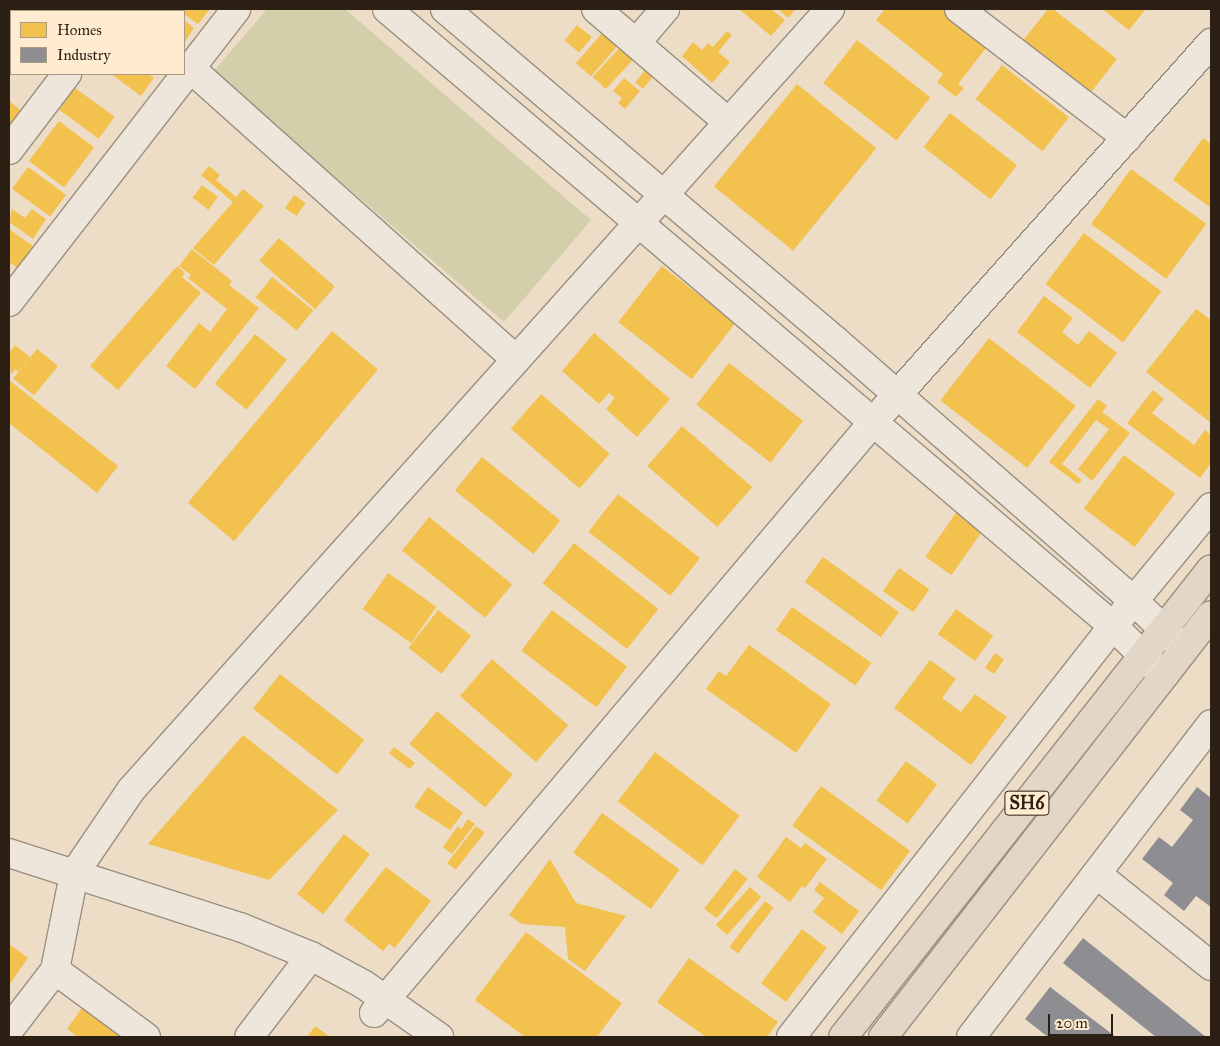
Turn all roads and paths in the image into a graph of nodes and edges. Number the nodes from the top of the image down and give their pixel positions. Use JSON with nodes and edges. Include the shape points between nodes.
{"nodes":[{"id":1,"x":236,"y":9,"type":"edge"},
{"id":2,"x":387,"y":9,"type":"edge"},
{"id":3,"x":445,"y":9,"type":"edge"},
{"id":4,"x":596,"y":9,"type":"edge"},
{"id":5,"x":665,"y":9,"type":"edge"},
{"id":6,"x":830,"y":9,"type":"edge"},
{"id":7,"x":959,"y":9,"type":"edge"},
{"id":8,"x":636,"y":43,"type":"junction"},
{"id":9,"x":1211,"y":43,"type":"edge"},
{"id":10,"x":190,"y":68,"type":"junction"},
{"id":11,"x":185,"y":74,"type":"edge"},
{"id":12,"x":66,"y":75,"type":"edge"},
{"id":13,"x":185,"y":75,"type":"edge"},
{"id":14,"x":728,"y":122,"type":"junction"},
{"id":15,"x":1127,"y":138,"type":"junction"},
{"id":16,"x":9,"y":150,"type":"edge"},
{"id":17,"x":662,"y":194,"type":"junction"},
{"id":18,"x":638,"y":221,"type":"junction"},
{"id":19,"x":9,"y":302,"type":"edge"},
{"id":20,"x":515,"y":359,"type":"junction"},
{"id":21,"x":897,"y":395,"type":"junction"},
{"id":22,"x":873,"y":422,"type":"junction"},
{"id":23,"x":1211,"y":507,"type":"edge"},
{"id":24,"x":1211,"y":569,"type":"edge"},
{"id":25,"x":1135,"y":602,"type":"junction"},
{"id":26,"x":1211,"y":615,"type":"edge"},
{"id":27,"x":1113,"y":626,"type":"junction"},
{"id":28,"x":1163,"y":630,"type":"junction"},
{"id":29,"x":1184,"y":650,"type":"junction"},
{"id":30,"x":1142,"y":657,"type":"junction"},
{"id":31,"x":1164,"y":676,"type":"junction"},
{"id":32,"x":1211,"y":724,"type":"edge"},
{"id":33,"x":9,"y":853,"type":"edge"},
{"id":34,"x":9,"y":870,"type":"edge"},
{"id":35,"x":1098,"y":875,"type":"junction"},
{"id":36,"x":72,"y":882,"type":"junction"},
{"id":37,"x":305,"y":963,"type":"junction"},
{"id":38,"x":1211,"y":966,"type":"edge"},
{"id":39,"x":55,"y":970,"type":"junction"},
{"id":40,"x":380,"y":1006,"type":"junction"},
{"id":41,"x":9,"y":1030,"type":"edge"},
{"id":42,"x":146,"y":1037,"type":"edge"},
{"id":43,"x":249,"y":1037,"type":"edge"},
{"id":44,"x":408,"y":1037,"type":"edge"},
{"id":45,"x":439,"y":1037,"type":"edge"},
{"id":46,"x":791,"y":1037,"type":"edge"},
{"id":47,"x":844,"y":1037,"type":"edge"},
{"id":48,"x":883,"y":1037,"type":"edge"},
{"id":49,"x":971,"y":1037,"type":"edge"}],
"edges":[{"from":1,"to":10,"type":"street"},
{"from":2,"to":18,"type":"street"},
{"from":3,"to":17,"type":"street"},
{"from":4,"to":8,"type":"street"},
{"from":5,"to":8,"type":"street"},
{"from":6,"to":14,"type":"street"},
{"from":7,"to":15,"type":"street"},
{"from":8,"to":14,"type":"street"},
{"from":9,"to":15,"type":"street"},
{"from":10,"to":11,"type":"street"},
{"from":10,"to":20,"type":"street"},
{"from":12,"to":16,"type":"street"},
{"from":13,"to":19,"type":"street"},
{"from":14,"to":17,"type":"street"},
{"from":15,"to":21,"type":"street"},
{"from":17,"to":18,"type":"street"},
{"from":17,"to":21,"type":"street"},
{"from":18,"to":20,"type":"street"},
{"from":18,"to":22,"type":"street"},
{"from":20,"to":36,"type":"street","via":[[131,790]]},
{"from":21,"to":22,"type":"street"},
{"from":21,"to":25,"type":"street"},
{"from":22,"to":27,"type":"street"},
{"from":22,"to":40,"type":"street"},
{"from":23,"to":25,"type":"street"},
{"from":24,"to":28,"type":"main road","number":"SH6"},
{"from":25,"to":27,"type":"street"},
{"from":25,"to":28,"type":"street"},
{"from":26,"to":29,"type":"main road","number":"SH6"},
{"from":27,"to":30,"type":"street"},
{"from":27,"to":46,"type":"street"},
{"from":28,"to":29,"type":"street"},
{"from":28,"to":30,"type":"main road","number":"SH6"},
{"from":29,"to":31,"type":"main road","number":"SH6"},
{"from":30,"to":31,"type":"street"},
{"from":30,"to":47,"type":"main road","number":"SH6"},
{"from":31,"to":48,"type":"main road","number":"SH6"},
{"from":32,"to":35,"type":"street"},
{"from":33,"to":36,"type":"street"},
{"from":34,"to":36,"type":"street"},
{"from":35,"to":38,"type":"street"},
{"from":35,"to":49,"type":"street"},
{"from":36,"to":37,"type":"street","via":[[240,927]]},
{"from":36,"to":39,"type":"street"},
{"from":37,"to":40,"type":"street"},
{"from":37,"to":43,"type":"street"},
{"from":39,"to":41,"type":"street"},
{"from":39,"to":42,"type":"street"},
{"from":40,"to":44,"type":"street"},
{"from":40,"to":45,"type":"street"}]}
